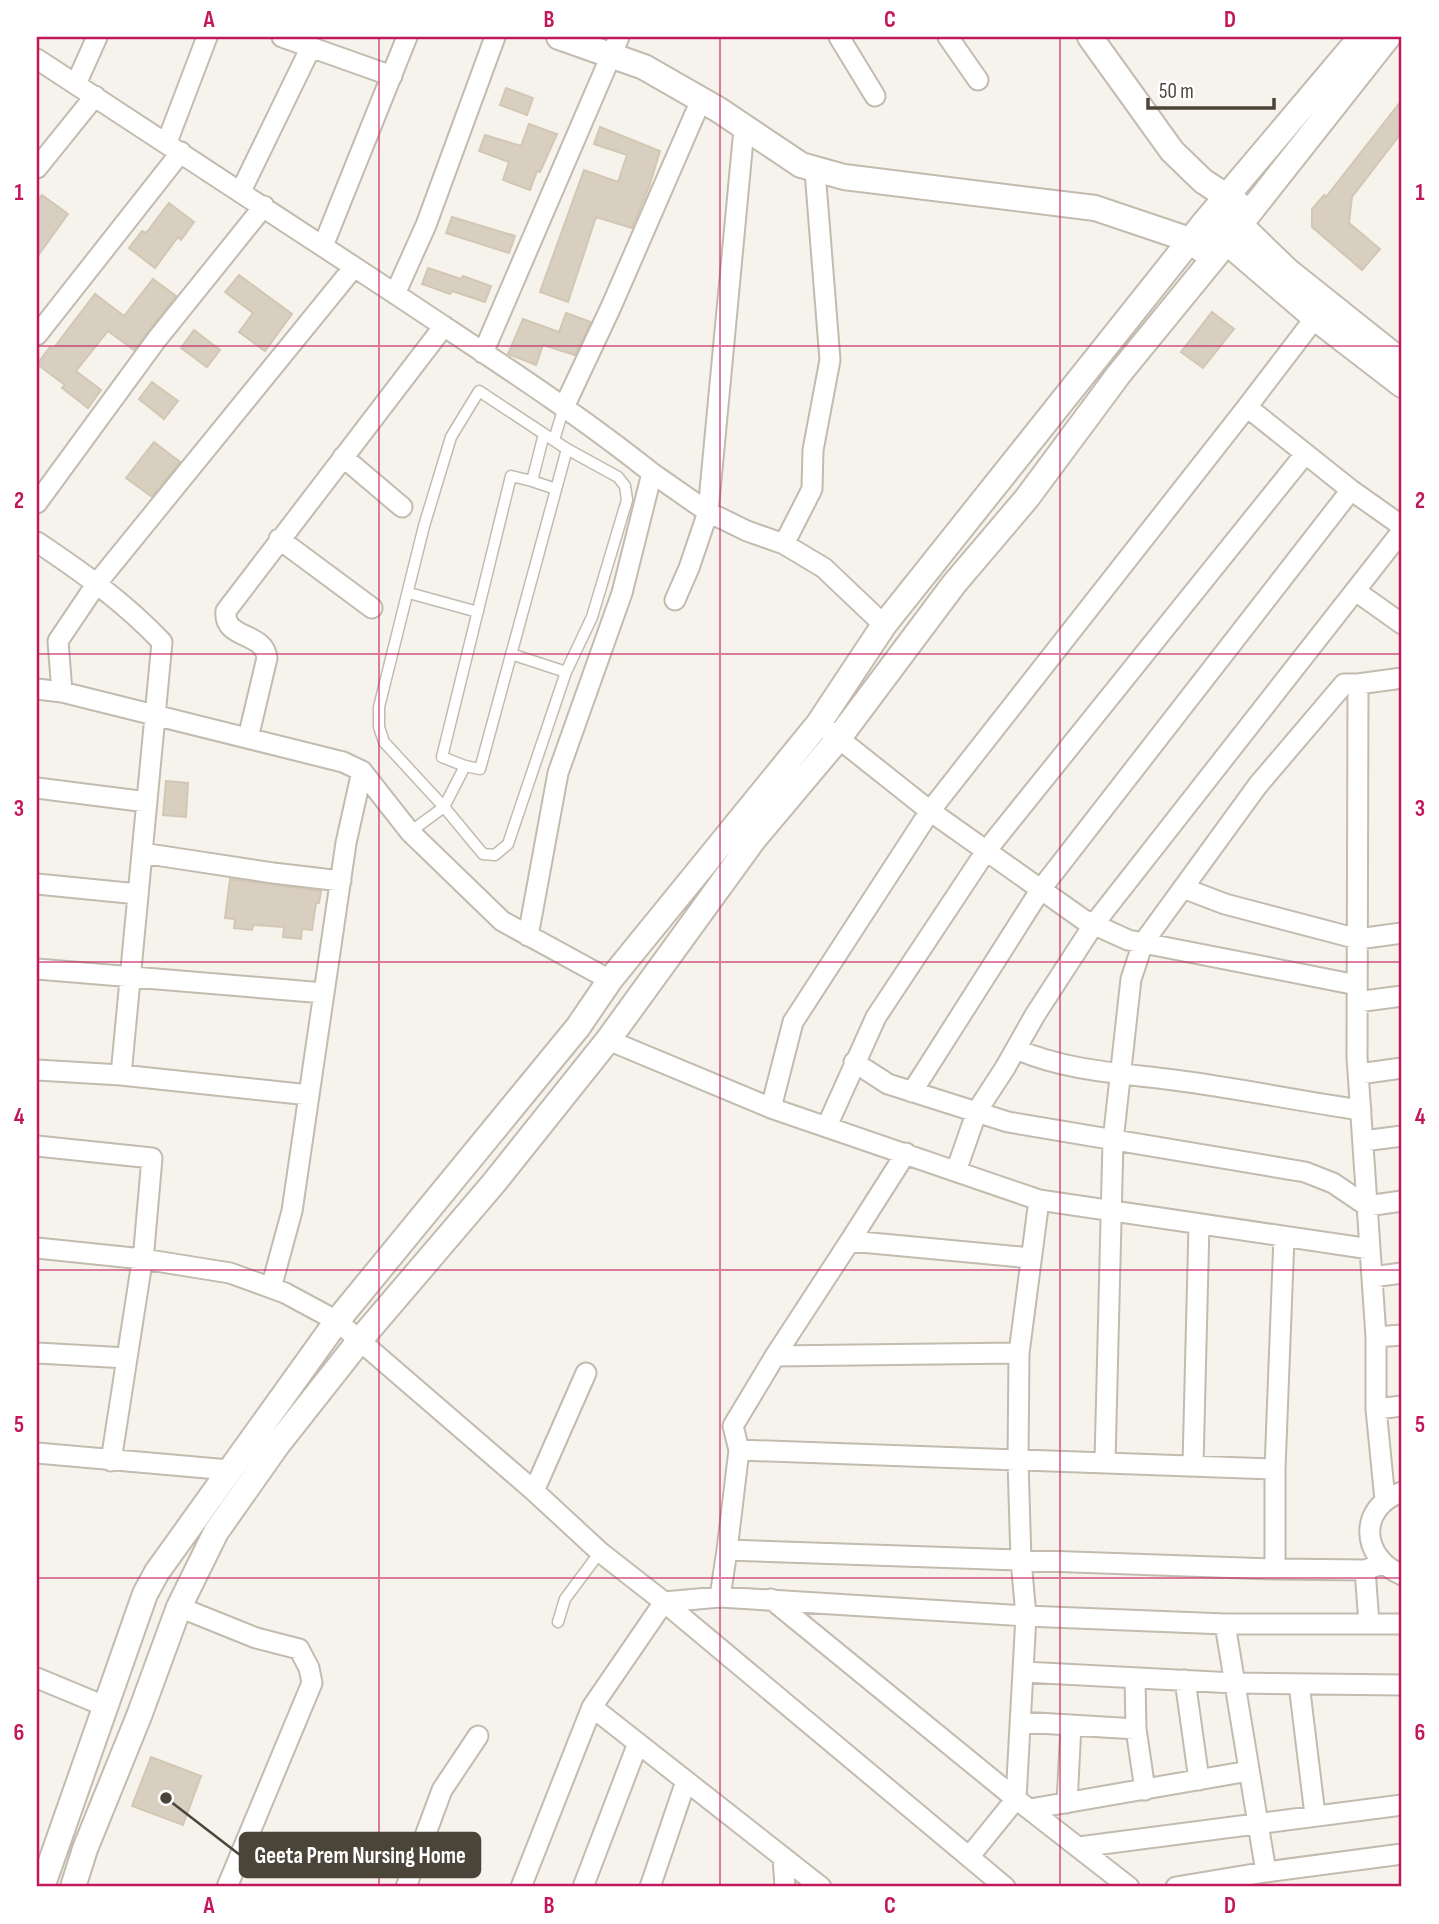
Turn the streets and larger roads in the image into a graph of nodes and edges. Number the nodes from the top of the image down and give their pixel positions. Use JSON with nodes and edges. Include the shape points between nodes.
{"nodes":[{"id":1,"x":97,"y":37,"type":"edge"},
{"id":2,"x":207,"y":37,"type":"edge"},
{"id":3,"x":282,"y":37,"type":"edge"},
{"id":4,"x":407,"y":37,"type":"edge"},
{"id":5,"x":495,"y":37,"type":"edge"},
{"id":6,"x":559,"y":37,"type":"edge"},
{"id":7,"x":839,"y":37,"type":"edge"},
{"id":8,"x":948,"y":37,"type":"edge"},
{"id":9,"x":1090,"y":37,"type":"edge"},
{"id":10,"x":1361,"y":37,"type":"edge"},
{"id":11,"x":1388,"y":37,"type":"edge"},
{"id":12,"x":616,"y":46,"type":"edge"},
{"id":13,"x":311,"y":47,"type":"junction"},
{"id":14,"x":37,"y":59,"type":"edge"},
{"id":15,"x":391,"y":76,"type":"junction"},
{"id":16,"x":978,"y":80,"type":"dead end"},
{"id":17,"x":76,"y":84,"type":"junction"},
{"id":18,"x":95,"y":96,"type":"junction"},
{"id":19,"x":875,"y":96,"type":"dead end"},
{"id":20,"x":701,"y":100,"type":"junction"},
{"id":21,"x":744,"y":129,"type":"junction"},
{"id":22,"x":174,"y":147,"type":"junction"},
{"id":23,"x":37,"y":167,"type":"edge"},
{"id":24,"x":815,"y":171,"type":"junction"},
{"id":25,"x":241,"y":191,"type":"junction"},
{"id":26,"x":264,"y":206,"type":"junction"},
{"id":27,"x":1210,"y":216,"type":"junction"},
{"id":28,"x":1232,"y":235,"type":"junction"},
{"id":29,"x":323,"y":246,"type":"junction"},
{"id":30,"x":354,"y":267,"type":"junction"},
{"id":31,"x":395,"y":294,"type":"junction"},
{"id":32,"x":1315,"y":318,"type":"junction"},
{"id":33,"x":443,"y":326,"type":"junction"},
{"id":34,"x":37,"y":335,"type":"edge"},
{"id":35,"x":483,"y":353,"type":"junction"},
{"id":36,"x":1402,"y":362,"type":"edge"},
{"id":37,"x":1402,"y":385,"type":"edge"},
{"id":38,"x":564,"y":407,"type":"junction"},
{"id":39,"x":1247,"y":407,"type":"junction"},
{"id":40,"x":1305,"y":454,"type":"junction"},
{"id":41,"x":343,"y":457,"type":"junction"},
{"id":42,"x":652,"y":473,"type":"junction"},
{"id":43,"x":1351,"y":490,"type":"junction"},
{"id":44,"x":37,"y":503,"type":"edge"},
{"id":45,"x":402,"y":507,"type":"dead end"},
{"id":46,"x":708,"y":512,"type":"junction"},
{"id":47,"x":1402,"y":528,"type":"edge"},
{"id":48,"x":279,"y":539,"type":"junction"},
{"id":49,"x":37,"y":542,"type":"edge"},
{"id":50,"x":784,"y":544,"type":"junction"},
{"id":51,"x":97,"y":583,"type":"junction"},
{"id":52,"x":1357,"y":592,"type":"junction"},
{"id":53,"x":675,"y":600,"type":"dead end"},
{"id":54,"x":372,"y":608,"type":"dead end"},
{"id":55,"x":1402,"y":624,"type":"edge"},
{"id":56,"x":884,"y":625,"type":"junction"},
{"id":57,"x":1402,"y":678,"type":"edge"},
{"id":58,"x":1358,"y":684,"type":"junction"},
{"id":59,"x":37,"y":689,"type":"edge"},
{"id":60,"x":62,"y":692,"type":"junction"},
{"id":61,"x":156,"y":715,"type":"junction"},
{"id":62,"x":819,"y":723,"type":"junction"},
{"id":63,"x":248,"y":738,"type":"junction"},
{"id":64,"x":838,"y":739,"type":"junction"},
{"id":65,"x":362,"y":771,"type":"junction"},
{"id":66,"x":37,"y":788,"type":"edge"},
{"id":67,"x":147,"y":802,"type":"junction"},
{"id":68,"x":930,"y":811,"type":"junction"},
{"id":69,"x":986,"y":851,"type":"junction"},
{"id":70,"x":142,"y":853,"type":"junction"},
{"id":71,"x":341,"y":881,"type":"junction"},
{"id":72,"x":37,"y":884,"type":"edge"},
{"id":73,"x":1184,"y":888,"type":"junction"},
{"id":74,"x":1041,"y":889,"type":"junction"},
{"id":75,"x":138,"y":894,"type":"junction"},
{"id":76,"x":1094,"y":924,"type":"junction"},
{"id":77,"x":1402,"y":933,"type":"edge"},
{"id":78,"x":528,"y":936,"type":"junction"},
{"id":79,"x":1359,"y":939,"type":"junction"},
{"id":80,"x":1143,"y":943,"type":"junction"},
{"id":81,"x":37,"y":969,"type":"edge"},
{"id":82,"x":130,"y":976,"type":"junction"},
{"id":83,"x":610,"y":980,"type":"junction"},
{"id":84,"x":324,"y":993,"type":"junction"},
{"id":85,"x":1357,"y":993,"type":"junction"},
{"id":86,"x":1402,"y":996,"type":"edge"},
{"id":87,"x":608,"y":1040,"type":"junction"},
{"id":88,"x":1016,"y":1049,"type":"junction"},
{"id":89,"x":854,"y":1062,"type":"junction"},
{"id":90,"x":1402,"y":1068,"type":"edge"},
{"id":91,"x":37,"y":1070,"type":"edge"},
{"id":92,"x":1359,"y":1074,"type":"junction"},
{"id":93,"x":121,"y":1075,"type":"junction"},
{"id":94,"x":1121,"y":1076,"type":"junction"},
{"id":95,"x":912,"y":1092,"type":"junction"},
{"id":96,"x":309,"y":1095,"type":"junction"},
{"id":97,"x":771,"y":1108,"type":"junction"},
{"id":98,"x":1361,"y":1110,"type":"junction"},
{"id":99,"x":977,"y":1111,"type":"junction"},
{"id":100,"x":827,"y":1126,"type":"junction"},
{"id":101,"x":1402,"y":1136,"type":"edge"},
{"id":102,"x":1113,"y":1141,"type":"junction"},
{"id":103,"x":1363,"y":1141,"type":"junction"},
{"id":104,"x":37,"y":1146,"type":"edge"},
{"id":105,"x":905,"y":1153,"type":"junction"},
{"id":106,"x":956,"y":1171,"type":"junction"},
{"id":107,"x":1039,"y":1200,"type":"junction"},
{"id":108,"x":1402,"y":1201,"type":"edge"},
{"id":109,"x":1367,"y":1206,"type":"junction"},
{"id":110,"x":1113,"y":1211,"type":"junction"},
{"id":111,"x":1199,"y":1224,"type":"junction"},
{"id":112,"x":1284,"y":1237,"type":"junction"},
{"id":113,"x":850,"y":1241,"type":"junction"},
{"id":114,"x":37,"y":1248,"type":"edge"},
{"id":115,"x":1370,"y":1250,"type":"junction"},
{"id":116,"x":1031,"y":1258,"type":"junction"},
{"id":117,"x":143,"y":1259,"type":"junction"},
{"id":118,"x":1402,"y":1273,"type":"edge"},
{"id":119,"x":1372,"y":1277,"type":"junction"},
{"id":120,"x":271,"y":1288,"type":"junction"},
{"id":121,"x":337,"y":1321,"type":"junction"},
{"id":122,"x":1402,"y":1335,"type":"edge"},
{"id":123,"x":1376,"y":1338,"type":"junction"},
{"id":124,"x":360,"y":1340,"type":"junction"},
{"id":125,"x":37,"y":1353,"type":"edge"},
{"id":126,"x":1019,"y":1353,"type":"junction"},
{"id":127,"x":775,"y":1356,"type":"junction"},
{"id":128,"x":127,"y":1358,"type":"junction"},
{"id":129,"x":586,"y":1373,"type":"dead end"},
{"id":130,"x":1402,"y":1406,"type":"edge"},
{"id":131,"x":1376,"y":1409,"type":"junction"},
{"id":132,"x":739,"y":1450,"type":"junction"},
{"id":133,"x":37,"y":1453,"type":"edge"},
{"id":134,"x":111,"y":1461,"type":"junction"},
{"id":135,"x":1017,"y":1461,"type":"junction"},
{"id":136,"x":1105,"y":1461,"type":"junction"},
{"id":137,"x":1193,"y":1465,"type":"junction"},
{"id":138,"x":1275,"y":1469,"type":"junction"},
{"id":139,"x":229,"y":1471,"type":"junction"},
{"id":140,"x":534,"y":1492,"type":"junction"},
{"id":141,"x":1394,"y":1496,"type":"edge"},
{"id":142,"x":727,"y":1550,"type":"junction"},
{"id":143,"x":1021,"y":1560,"type":"junction"},
{"id":144,"x":1373,"y":1567,"type":"junction"},
{"id":145,"x":1275,"y":1569,"type":"junction"},
{"id":146,"x":1402,"y":1575,"type":"edge"},
{"id":147,"x":720,"y":1597,"type":"junction"},
{"id":148,"x":771,"y":1599,"type":"junction"},
{"id":149,"x":664,"y":1602,"type":"junction"},
{"id":150,"x":179,"y":1608,"type":"junction"},
{"id":151,"x":1026,"y":1616,"type":"junction"},
{"id":152,"x":1369,"y":1623,"type":"junction"},
{"id":153,"x":1224,"y":1624,"type":"junction"},
{"id":154,"x":1402,"y":1624,"type":"edge"},
{"id":155,"x":1024,"y":1672,"type":"junction"},
{"id":156,"x":37,"y":1678,"type":"edge"},
{"id":157,"x":1135,"y":1678,"type":"junction"},
{"id":158,"x":1185,"y":1680,"type":"junction"},
{"id":159,"x":1234,"y":1683,"type":"junction"},
{"id":160,"x":1299,"y":1684,"type":"junction"},
{"id":161,"x":1402,"y":1685,"type":"edge"},
{"id":162,"x":107,"y":1707,"type":"junction"},
{"id":163,"x":592,"y":1707,"type":"junction"},
{"id":164,"x":1021,"y":1722,"type":"junction"},
{"id":165,"x":1071,"y":1725,"type":"junction"},
{"id":166,"x":1136,"y":1729,"type":"junction"},
{"id":167,"x":478,"y":1735,"type":"dead end"},
{"id":168,"x":638,"y":1743,"type":"junction"},
{"id":169,"x":1249,"y":1771,"type":"junction"},
{"id":170,"x":1199,"y":1780,"type":"junction"},
{"id":171,"x":686,"y":1781,"type":"junction"},
{"id":172,"x":1145,"y":1790,"type":"junction"},
{"id":173,"x":1067,"y":1803,"type":"junction"},
{"id":174,"x":1023,"y":1804,"type":"junction"},
{"id":175,"x":1402,"y":1805,"type":"edge"},
{"id":176,"x":1315,"y":1815,"type":"junction"},
{"id":177,"x":1257,"y":1822,"type":"junction"},
{"id":178,"x":1079,"y":1847,"type":"junction"},
{"id":179,"x":1402,"y":1854,"type":"edge"},
{"id":180,"x":783,"y":1857,"type":"junction"},
{"id":181,"x":969,"y":1857,"type":"junction"},
{"id":182,"x":1266,"y":1872,"type":"junction"},
{"id":183,"x":42,"y":1887,"type":"edge"},
{"id":184,"x":73,"y":1887,"type":"edge"},
{"id":185,"x":227,"y":1887,"type":"edge"},
{"id":186,"x":406,"y":1887,"type":"edge"},
{"id":187,"x":521,"y":1887,"type":"edge"},
{"id":188,"x":583,"y":1887,"type":"edge"},
{"id":189,"x":650,"y":1887,"type":"edge"},
{"id":190,"x":785,"y":1887,"type":"edge"},
{"id":191,"x":821,"y":1887,"type":"edge"},
{"id":192,"x":1005,"y":1887,"type":"edge"},
{"id":193,"x":1129,"y":1887,"type":"edge"},
{"id":194,"x":1176,"y":1887,"type":"edge"}],
"edges":[{"from":1,"to":17,"type":"street"},
{"from":2,"to":22,"type":"street"},
{"from":3,"to":13,"type":"street"},
{"from":4,"to":15,"type":"street"},
{"from":5,"to":31,"type":"street","via":[[426,225]]},
{"from":6,"to":12,"type":"street"},
{"from":7,"to":19,"type":"street"},
{"from":8,"to":16,"type":"street"},
{"from":9,"to":27,"type":"street","via":[[1172,151],[1203,181]]},
{"from":10,"to":27,"type":"street"},
{"from":11,"to":28,"type":"street"},
{"from":12,"to":20,"type":"street"},
{"from":12,"to":35,"type":"street"},
{"from":13,"to":15,"type":"street"},
{"from":13,"to":25,"type":"street"},
{"from":14,"to":17,"type":"street"},
{"from":15,"to":29,"type":"street"},
{"from":17,"to":18,"type":"street"},
{"from":18,"to":22,"type":"street"},
{"from":18,"to":23,"type":"street"},
{"from":20,"to":21,"type":"street"},
{"from":20,"to":38,"type":"street"},
{"from":21,"to":24,"type":"street"},
{"from":21,"to":46,"type":"street"},
{"from":22,"to":25,"type":"street"},
{"from":22,"to":34,"type":"street"},
{"from":24,"to":27,"type":"street","via":[[925,189]]},
{"from":24,"to":50,"type":"street","via":[[830,360],[813,450],[812,489]]},
{"from":25,"to":26,"type":"street"},
{"from":26,"to":29,"type":"street"},
{"from":26,"to":44,"type":"street","via":[[157,339]]},
{"from":27,"to":28,"type":"street"},
{"from":27,"to":28,"type":"street"},
{"from":27,"to":56,"type":"street"},
{"from":28,"to":32,"type":"street"},
{"from":28,"to":36,"type":"street","via":[[1288,271]]},
{"from":28,"to":64,"type":"street","via":[[1119,374],[1027,498],[954,584]]},
{"from":29,"to":30,"type":"street"},
{"from":30,"to":31,"type":"street"},
{"from":30,"to":51,"type":"street"},
{"from":31,"to":33,"type":"street"},
{"from":32,"to":37,"type":"street"},
{"from":32,"to":39,"type":"street"},
{"from":33,"to":35,"type":"street"},
{"from":33,"to":41,"type":"street"},
{"from":35,"to":38,"type":"street"},
{"from":38,"to":42,"type":"street"},
{"from":39,"to":40,"type":"street"},
{"from":39,"to":68,"type":"street"},
{"from":40,"to":43,"type":"street"},
{"from":40,"to":69,"type":"street"},
{"from":41,"to":45,"type":"street"},
{"from":41,"to":48,"type":"street"},
{"from":42,"to":46,"type":"street"},
{"from":42,"to":78,"type":"street","via":[[622,593],[558,773]]},
{"from":43,"to":47,"type":"street"},
{"from":43,"to":74,"type":"street"},
{"from":46,"to":50,"type":"street"},
{"from":46,"to":53,"type":"street"},
{"from":47,"to":52,"type":"street"},
{"from":48,"to":54,"type":"street"},
{"from":48,"to":63,"type":"street","via":[[226,611],[229,626],[266,650]]},
{"from":49,"to":51,"type":"street"},
{"from":50,"to":56,"type":"street","via":[[824,568]]},
{"from":51,"to":60,"type":"street","via":[[58,641]]},
{"from":51,"to":61,"type":"street","via":[[162,642]]},
{"from":52,"to":55,"type":"street"},
{"from":52,"to":76,"type":"street"},
{"from":56,"to":62,"type":"street"},
{"from":57,"to":58,"type":"street"},
{"from":58,"to":73,"type":"street","via":[[1344,684],[1258,785]]},
{"from":58,"to":79,"type":"street"},
{"from":59,"to":60,"type":"street"},
{"from":60,"to":61,"type":"street"},
{"from":61,"to":63,"type":"street"},
{"from":61,"to":67,"type":"street"},
{"from":62,"to":64,"type":"street"},
{"from":62,"to":83,"type":"street"},
{"from":63,"to":65,"type":"street"},
{"from":64,"to":68,"type":"street"},
{"from":64,"to":87,"type":"street","via":[[754,839]]},
{"from":65,"to":71,"type":"street"},
{"from":65,"to":78,"type":"street","via":[[410,832],[502,921]]},
{"from":66,"to":67,"type":"street"},
{"from":67,"to":70,"type":"street"},
{"from":68,"to":69,"type":"street"},
{"from":68,"to":97,"type":"street","via":[[793,1022]]},
{"from":69,"to":74,"type":"street"},
{"from":69,"to":89,"type":"street","via":[[876,1017]]},
{"from":70,"to":71,"type":"street"},
{"from":70,"to":75,"type":"street"},
{"from":71,"to":84,"type":"street"},
{"from":72,"to":75,"type":"street"},
{"from":73,"to":79,"type":"street","via":[[1225,904]]},
{"from":73,"to":80,"type":"street"},
{"from":74,"to":76,"type":"street"},
{"from":74,"to":95,"type":"street"},
{"from":75,"to":82,"type":"street"},
{"from":76,"to":80,"type":"street"},
{"from":76,"to":88,"type":"street"},
{"from":77,"to":79,"type":"street"},
{"from":78,"to":83,"type":"street"},
{"from":79,"to":85,"type":"street"},
{"from":80,"to":85,"type":"street"},
{"from":80,"to":94,"type":"street","via":[[1131,979]]},
{"from":81,"to":82,"type":"street"},
{"from":82,"to":84,"type":"street"},
{"from":82,"to":93,"type":"street"},
{"from":83,"to":121,"type":"street","via":[[578,1027]]},
{"from":84,"to":96,"type":"street"},
{"from":85,"to":86,"type":"street"},
{"from":85,"to":92,"type":"street"},
{"from":87,"to":97,"type":"street"},
{"from":87,"to":124,"type":"street"},
{"from":88,"to":94,"type":"street","via":[[1041,1060]]},
{"from":88,"to":99,"type":"street"},
{"from":89,"to":95,"type":"street","via":[[888,1084]]},
{"from":89,"to":100,"type":"street"},
{"from":90,"to":92,"type":"street"},
{"from":91,"to":93,"type":"street"},
{"from":92,"to":98,"type":"street"},
{"from":93,"to":96,"type":"street"},
{"from":94,"to":98,"type":"street"},
{"from":94,"to":102,"type":"street"},
{"from":95,"to":99,"type":"street"},
{"from":96,"to":120,"type":"street","via":[[292,1211]]},
{"from":97,"to":100,"type":"street"},
{"from":98,"to":103,"type":"street"},
{"from":99,"to":102,"type":"street","via":[[1008,1122]]},
{"from":99,"to":106,"type":"street"},
{"from":100,"to":105,"type":"street"},
{"from":101,"to":103,"type":"street"},
{"from":102,"to":109,"type":"street","via":[[1305,1172],[1333,1183]]},
{"from":102,"to":110,"type":"street"},
{"from":103,"to":109,"type":"street"},
{"from":104,"to":117,"type":"street","via":[[152,1158]]},
{"from":105,"to":106,"type":"street"},
{"from":105,"to":113,"type":"street"},
{"from":106,"to":107,"type":"street"},
{"from":107,"to":110,"type":"street"},
{"from":107,"to":116,"type":"street"},
{"from":108,"to":109,"type":"street"},
{"from":109,"to":115,"type":"street"},
{"from":110,"to":111,"type":"street"},
{"from":110,"to":136,"type":"street"},
{"from":111,"to":112,"type":"street"},
{"from":111,"to":137,"type":"street"},
{"from":112,"to":115,"type":"street"},
{"from":112,"to":138,"type":"street"},
{"from":113,"to":116,"type":"street"},
{"from":113,"to":127,"type":"street"},
{"from":114,"to":117,"type":"street"},
{"from":115,"to":119,"type":"street"},
{"from":116,"to":126,"type":"street"},
{"from":117,"to":120,"type":"street","via":[[230,1273]]},
{"from":117,"to":128,"type":"street"},
{"from":118,"to":119,"type":"street"},
{"from":119,"to":123,"type":"street"},
{"from":120,"to":121,"type":"street"},
{"from":121,"to":124,"type":"street"},
{"from":121,"to":139,"type":"street"},
{"from":122,"to":123,"type":"street"},
{"from":123,"to":131,"type":"street"},
{"from":124,"to":140,"type":"street"},
{"from":124,"to":150,"type":"street","via":[[216,1532]]},
{"from":125,"to":128,"type":"street"},
{"from":126,"to":127,"type":"street"},
{"from":126,"to":135,"type":"street"},
{"from":127,"to":132,"type":"street","via":[[733,1426]]},
{"from":128,"to":134,"type":"street"},
{"from":129,"to":140,"type":"street"},
{"from":130,"to":131,"type":"street"},
{"from":131,"to":141,"type":"street"},
{"from":132,"to":135,"type":"street"},
{"from":132,"to":142,"type":"street"},
{"from":133,"to":134,"type":"street"},
{"from":134,"to":139,"type":"street"},
{"from":135,"to":136,"type":"street"},
{"from":135,"to":143,"type":"street"},
{"from":136,"to":137,"type":"street"},
{"from":137,"to":138,"type":"street"},
{"from":138,"to":145,"type":"street"},
{"from":139,"to":162,"type":"street","via":[[145,1594]]},
{"from":140,"to":149,"type":"street"},
{"from":141,"to":144,"type":"street","via":[[1374,1516],[1370,1530]]},
{"from":142,"to":143,"type":"street"},
{"from":142,"to":147,"type":"street"},
{"from":143,"to":145,"type":"street"},
{"from":143,"to":151,"type":"street"},
{"from":144,"to":145,"type":"street"},
{"from":144,"to":146,"type":"street"},
{"from":144,"to":152,"type":"street"},
{"from":147,"to":148,"type":"street"},
{"from":147,"to":149,"type":"street"},
{"from":148,"to":151,"type":"street"},
{"from":148,"to":174,"type":"street"},
{"from":149,"to":163,"type":"street"},
{"from":149,"to":181,"type":"street"},
{"from":150,"to":184,"type":"street"},
{"from":150,"to":185,"type":"street","via":[[299,1649],[312,1683]]},
{"from":151,"to":153,"type":"street"},
{"from":151,"to":155,"type":"street"},
{"from":152,"to":153,"type":"street"},
{"from":152,"to":154,"type":"street"},
{"from":153,"to":159,"type":"street"},
{"from":155,"to":157,"type":"street"},
{"from":155,"to":164,"type":"street"},
{"from":156,"to":162,"type":"street"},
{"from":157,"to":158,"type":"street"},
{"from":157,"to":166,"type":"street"},
{"from":158,"to":159,"type":"street"},
{"from":158,"to":170,"type":"street"},
{"from":159,"to":160,"type":"street"},
{"from":159,"to":169,"type":"street"},
{"from":160,"to":161,"type":"street"},
{"from":160,"to":176,"type":"street"},
{"from":162,"to":183,"type":"street"},
{"from":163,"to":168,"type":"street"},
{"from":163,"to":187,"type":"street"},
{"from":164,"to":165,"type":"street"},
{"from":164,"to":174,"type":"street"},
{"from":165,"to":166,"type":"street"},
{"from":165,"to":173,"type":"street"},
{"from":166,"to":172,"type":"street"},
{"from":167,"to":186,"type":"street","via":[[442,1790]]},
{"from":168,"to":171,"type":"street"},
{"from":168,"to":188,"type":"street"},
{"from":169,"to":170,"type":"street"},
{"from":169,"to":177,"type":"street"},
{"from":170,"to":172,"type":"street"},
{"from":171,"to":180,"type":"street"},
{"from":171,"to":189,"type":"street"},
{"from":172,"to":173,"type":"street"},
{"from":173,"to":174,"type":"street"},
{"from":174,"to":178,"type":"street"},
{"from":174,"to":181,"type":"street"},
{"from":175,"to":176,"type":"street"},
{"from":176,"to":177,"type":"street"},
{"from":177,"to":178,"type":"street"},
{"from":177,"to":182,"type":"street"},
{"from":178,"to":193,"type":"street"},
{"from":179,"to":182,"type":"street"},
{"from":180,"to":190,"type":"street"},
{"from":180,"to":191,"type":"street"},
{"from":181,"to":192,"type":"street"},
{"from":182,"to":194,"type":"street"}]}
